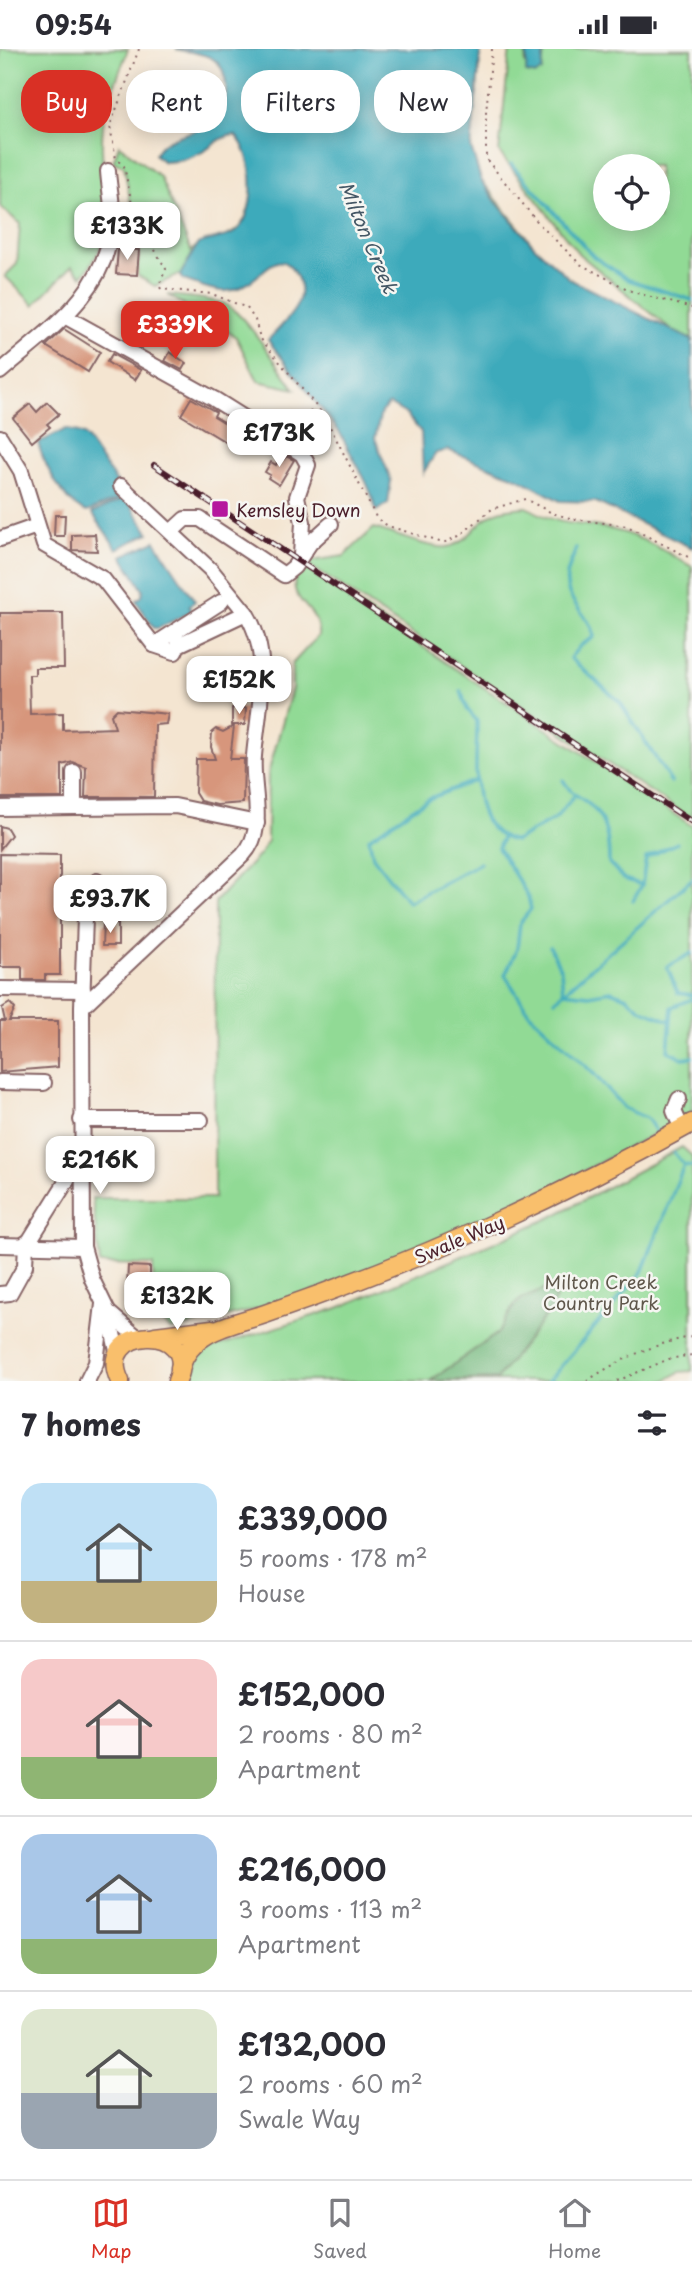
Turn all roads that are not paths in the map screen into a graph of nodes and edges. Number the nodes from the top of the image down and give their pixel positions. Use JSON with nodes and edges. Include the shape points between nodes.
{"nodes":[{"id":1,"x":108,"y":171,"type":"dead end"},
{"id":2,"x":66,"y":317,"type":"junction"},
{"id":3,"x":0,"y":372,"type":"edge"},
{"id":4,"x":0,"y":437,"type":"edge"},
{"id":5,"x":121,"y":486,"type":"dead end"},
{"id":6,"x":331,"y":524,"type":"dead end"},
{"id":7,"x":37,"y":526,"type":"junction"},
{"id":8,"x":172,"y":531,"type":"junction"},
{"id":9,"x":0,"y":539,"type":"edge"},
{"id":10,"x":301,"y":555,"type":"junction"},
{"id":11,"x":221,"y":602,"type":"dead end"},
{"id":12,"x":246,"y":613,"type":"junction"},
{"id":13,"x":154,"y":645,"type":"junction"},
{"id":14,"x":74,"y":772,"type":"dead end"},
{"id":15,"x":74,"y":807,"type":"junction"},
{"id":16,"x":0,"y":808,"type":"edge"},
{"id":17,"x":257,"y":823,"type":"junction"},
{"id":18,"x":97,"y":881,"type":"dead end"},
{"id":19,"x":0,"y":989,"type":"edge"},
{"id":20,"x":83,"y":990,"type":"junction"},
{"id":21,"x":82,"y":1007,"type":"junction"},
{"id":22,"x":0,"y":1082,"type":"edge"},
{"id":23,"x":44,"y":1083,"type":"dead end"},
{"id":24,"x":679,"y":1099,"type":"dead end"},
{"id":25,"x":201,"y":1120,"type":"dead end"},
{"id":26,"x":81,"y":1121,"type":"junction"},
{"id":27,"x":687,"y":1126,"type":"edge"},
{"id":28,"x":82,"y":1157,"type":"junction"},
{"id":29,"x":27,"y":1243,"type":"junction"},
{"id":30,"x":0,"y":1245,"type":"edge"},
{"id":31,"x":83,"y":1247,"type":"junction"},
{"id":32,"x":0,"y":1294,"type":"edge"},
{"id":33,"x":106,"y":1307,"type":"junction"},
{"id":34,"x":215,"y":1329,"type":"junction"},
{"id":35,"x":146,"y":1336,"type":"junction"},
{"id":36,"x":118,"y":1356,"type":"junction"},
{"id":37,"x":178,"y":1374,"type":"edge"},
{"id":38,"x":117,"y":1379,"type":"edge"},
{"id":39,"x":88,"y":1381,"type":"edge"}],
"edges":[{"from":1,"to":2,"type":"street","via":[[113,218],[107,254],[89,290]]},
{"from":2,"to":3,"type":"street"},
{"from":2,"to":10,"type":"street","via":[[214,399],[303,455],[308,465],[297,497],[303,522]]},
{"from":4,"to":7,"type":"street","via":[[21,471]]},
{"from":5,"to":8,"type":"street"},
{"from":6,"to":10,"type":"street"},
{"from":7,"to":9,"type":"street"},
{"from":7,"to":13,"type":"street","via":[[47,547],[103,579]]},
{"from":8,"to":10,"type":"street","via":[[185,518],[200,519],[283,575]]},
{"from":8,"to":12,"type":"street","via":[[231,591]]},
{"from":11,"to":13,"type":"street"},
{"from":12,"to":13,"type":"street","via":[[177,645],[175,652]]},
{"from":12,"to":17,"type":"street","via":[[257,632],[260,653],[261,713],[254,759]]},
{"from":14,"to":15,"type":"street"},
{"from":15,"to":16,"type":"street"},
{"from":15,"to":17,"type":"street","via":[[181,807]]},
{"from":17,"to":21,"type":"street","via":[[253,843],[243,855]]},
{"from":18,"to":20,"type":"street","via":[[85,917]]},
{"from":19,"to":20,"type":"street"},
{"from":20,"to":21,"type":"street"},
{"from":21,"to":26,"type":"street"},
{"from":22,"to":23,"type":"street"},
{"from":24,"to":27,"type":"street","via":[[674,1111]]},
{"from":25,"to":26,"type":"street"},
{"from":26,"to":28,"type":"street"},
{"from":27,"to":34,"type":"main road","name":"Swale Way","via":[[558,1195],[464,1238],[347,1285]]},
{"from":28,"to":29,"type":"street"},
{"from":28,"to":31,"type":"street"},
{"from":29,"to":30,"type":"street"},
{"from":29,"to":31,"type":"street"},
{"from":29,"to":32,"type":"street","via":[[25,1266],[10,1293]]},
{"from":31,"to":33,"type":"street"},
{"from":33,"to":35,"type":"street"},
{"from":33,"to":36,"type":"street"},
{"from":33,"to":39,"type":"street","via":[[96,1363]]},
{"from":34,"to":35,"type":"main road","name":"Swale Way"},
{"from":34,"to":37,"type":"main road","name":"Swale Way","via":[[184,1353]]},
{"from":35,"to":36,"type":"main road","via":[[123,1347]]},
{"from":35,"to":37,"type":"main road","via":[[173,1347]]},
{"from":36,"to":38,"type":"main road"}]}
